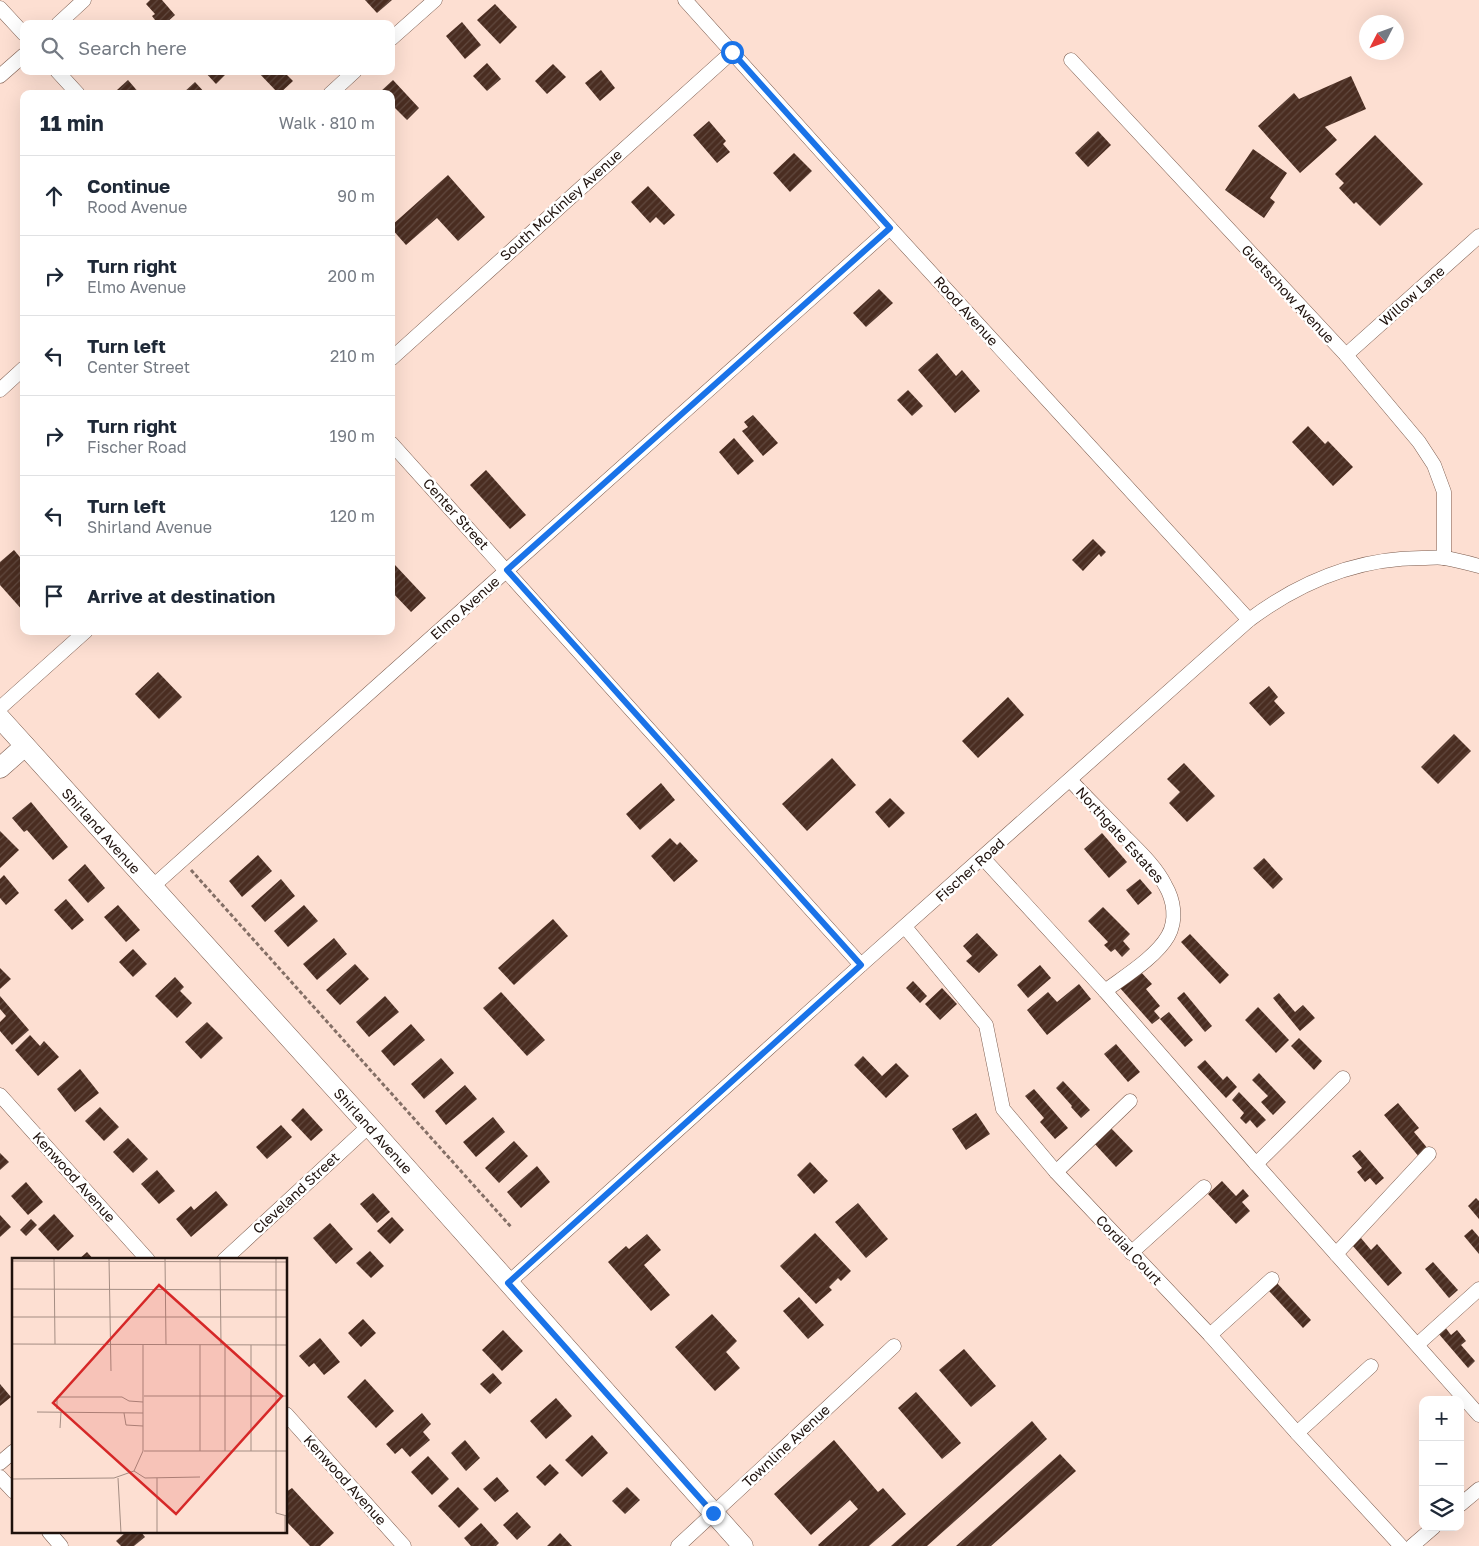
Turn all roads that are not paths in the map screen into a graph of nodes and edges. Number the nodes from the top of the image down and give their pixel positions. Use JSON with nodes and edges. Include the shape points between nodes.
{"nodes":[{"id":1,"x":84,"y":0,"type":"edge"},
{"id":2,"x":434,"y":0,"type":"edge"},
{"id":3,"x":685,"y":0,"type":"edge"},
{"id":4,"x":0,"y":8,"type":"edge"},
{"id":5,"x":62,"y":20,"type":"edge"},
{"id":6,"x":20,"y":30,"type":"edge"},
{"id":7,"x":395,"y":35,"type":"edge"},
{"id":8,"x":732,"y":52,"type":"junction"},
{"id":9,"x":20,"y":58,"type":"edge"},
{"id":10,"x":1072,"y":60,"type":"dead end"},
{"id":11,"x":61,"y":75,"type":"edge"},
{"id":12,"x":351,"y":75,"type":"edge"},
{"id":13,"x":0,"y":76,"type":"edge"},
{"id":14,"x":74,"y":90,"type":"edge"},
{"id":15,"x":334,"y":90,"type":"edge"},
{"id":16,"x":890,"y":228,"type":"junction"},
{"id":17,"x":1479,"y":236,"type":"edge"},
{"id":18,"x":395,"y":355,"type":"edge"},
{"id":19,"x":1346,"y":355,"type":"junction"},
{"id":20,"x":20,"y":372,"type":"edge"},
{"id":21,"x":0,"y":390,"type":"edge"},
{"id":22,"x":395,"y":447,"type":"edge"},
{"id":23,"x":1444,"y":558,"type":"junction"},
{"id":24,"x":1479,"y":566,"type":"edge"},
{"id":25,"x":507,"y":570,"type":"junction"},
{"id":26,"x":1249,"y":620,"type":"junction"},
{"id":27,"x":82,"y":635,"type":"edge"},
{"id":28,"x":0,"y":708,"type":"edge"},
{"id":29,"x":0,"y":718,"type":"edge"},
{"id":30,"x":24,"y":746,"type":"junction"},
{"id":31,"x":0,"y":768,"type":"edge"},
{"id":32,"x":1070,"y":780,"type":"junction"},
{"id":33,"x":983,"y":858,"type":"junction"},
{"id":34,"x":152,"y":887,"type":"junction"},
{"id":35,"x":905,"y":927,"type":"junction"},
{"id":36,"x":861,"y":965,"type":"junction"},
{"id":37,"x":1105,"y":991,"type":"junction"},
{"id":38,"x":1343,"y":1078,"type":"dead end"},
{"id":39,"x":0,"y":1095,"type":"edge"},
{"id":40,"x":1130,"y":1101,"type":"dead end"},
{"id":41,"x":369,"y":1126,"type":"junction"},
{"id":42,"x":1429,"y":1154,"type":"dead end"},
{"id":43,"x":1256,"y":1164,"type":"junction"},
{"id":44,"x":1056,"y":1172,"type":"junction"},
{"id":45,"x":1204,"y":1187,"type":"dead end"},
{"id":46,"x":1131,"y":1253,"type":"junction"},
{"id":47,"x":1336,"y":1254,"type":"junction"},
{"id":48,"x":146,"y":1258,"type":"edge"},
{"id":49,"x":226,"y":1258,"type":"edge"},
{"id":50,"x":1272,"y":1279,"type":"dead end"},
{"id":51,"x":508,"y":1283,"type":"junction"},
{"id":52,"x":1479,"y":1289,"type":"edge"},
{"id":53,"x":1210,"y":1335,"type":"junction"},
{"id":54,"x":1418,"y":1344,"type":"junction"},
{"id":55,"x":894,"y":1346,"type":"dead end"},
{"id":56,"x":1371,"y":1366,"type":"dead end"},
{"id":57,"x":1479,"y":1415,"type":"edge"},
{"id":58,"x":288,"y":1416,"type":"edge"},
{"id":59,"x":1297,"y":1433,"type":"junction"},
{"id":60,"x":12,"y":1453,"type":"edge"},
{"id":61,"x":0,"y":1463,"type":"edge"},
{"id":62,"x":0,"y":1477,"type":"edge"},
{"id":63,"x":1479,"y":1489,"type":"edge"},
{"id":64,"x":12,"y":1490,"type":"edge"},
{"id":65,"x":1464,"y":1502,"type":"edge"},
{"id":66,"x":713,"y":1513,"type":"junction"},
{"id":67,"x":1429,"y":1531,"type":"edge"},
{"id":68,"x":51,"y":1534,"type":"edge"},
{"id":69,"x":61,"y":1546,"type":"edge"},
{"id":70,"x":404,"y":1546,"type":"edge"},
{"id":71,"x":678,"y":1546,"type":"edge"},
{"id":72,"x":742,"y":1546,"type":"edge"},
{"id":73,"x":1402,"y":1546,"type":"edge"},
{"id":74,"x":1412,"y":1546,"type":"edge"}],
"edges":[{"from":1,"to":5,"type":"street"},
{"from":2,"to":7,"type":"street"},
{"from":3,"to":8,"type":"street","name":"Rood Avenue"},
{"from":4,"to":6,"type":"street"},
{"from":8,"to":16,"type":"street","name":"Rood Avenue"},
{"from":8,"to":18,"type":"street","name":"South McKinley Avenue"},
{"from":9,"to":13,"type":"street"},
{"from":10,"to":19,"type":"street","name":"Guetschow Avenue"},
{"from":11,"to":14,"type":"street"},
{"from":12,"to":15,"type":"street"},
{"from":16,"to":25,"type":"street","name":"Elmo Avenue"},
{"from":16,"to":26,"type":"street","name":"Rood Avenue"},
{"from":17,"to":19,"type":"street","name":"Willow Lane"},
{"from":19,"to":23,"type":"street","name":"Guetschow Avenue","via":[[1404,423],[1434,465],[1444,492]]},
{"from":20,"to":21,"type":"street"},
{"from":22,"to":25,"type":"street","name":"Center Street"},
{"from":23,"to":24,"type":"street","name":"Fischer Road"},
{"from":23,"to":26,"type":"street","name":"Fischer Road","via":[[1377,561],[1336,572],[1282,597]]},
{"from":25,"to":34,"type":"street","name":"Elmo Avenue"},
{"from":25,"to":36,"type":"street","name":"Center Street"},
{"from":26,"to":32,"type":"street","name":"Fischer Road"},
{"from":27,"to":28,"type":"street"},
{"from":29,"to":30,"type":"street","name":"Shirland Avenue"},
{"from":30,"to":31,"type":"street"},
{"from":30,"to":34,"type":"street","name":"Shirland Avenue"},
{"from":32,"to":33,"type":"street","name":"Fischer Road"},
{"from":32,"to":37,"type":"street","name":"Northgate Estates","via":[[1151,866],[1166,885],[1172,902],[1174,921],[1163,943]]},
{"from":33,"to":35,"type":"street","name":"Fischer Road"},
{"from":33,"to":37,"type":"street"},
{"from":34,"to":41,"type":"street","name":"Shirland Avenue"},
{"from":35,"to":36,"type":"street","name":"Fischer Road"},
{"from":35,"to":44,"type":"street","name":"Cordial Court","via":[[986,1025],[1003,1109]]},
{"from":36,"to":51,"type":"street","name":"Fischer Road"},
{"from":37,"to":43,"type":"street"},
{"from":38,"to":43,"type":"street"},
{"from":39,"to":48,"type":"street","name":"Kenwood Avenue"},
{"from":40,"to":44,"type":"street"},
{"from":41,"to":49,"type":"street","name":"Cleveland Street"},
{"from":41,"to":51,"type":"street","name":"Shirland Avenue"},
{"from":42,"to":47,"type":"street"},
{"from":43,"to":47,"type":"street"},
{"from":44,"to":46,"type":"street","name":"Cordial Court"},
{"from":45,"to":46,"type":"street"},
{"from":46,"to":53,"type":"street","name":"Cordial Court"},
{"from":47,"to":54,"type":"street"},
{"from":50,"to":53,"type":"street"},
{"from":51,"to":66,"type":"street","name":"Shirland Avenue"},
{"from":52,"to":54,"type":"street"},
{"from":53,"to":59,"type":"street","name":"Cordial Court"},
{"from":54,"to":57,"type":"street"},
{"from":55,"to":66,"type":"street","name":"Townline Avenue"},
{"from":56,"to":59,"type":"street"},
{"from":58,"to":70,"type":"street","name":"Kenwood Avenue"},
{"from":59,"to":73,"type":"street","name":"Cordial Court"},
{"from":60,"to":61,"type":"street"},
{"from":62,"to":64,"type":"street"},
{"from":63,"to":65,"type":"street"},
{"from":66,"to":71,"type":"street","name":"Townline Avenue"},
{"from":66,"to":72,"type":"street","name":"Shirland Avenue"},
{"from":67,"to":74,"type":"street"},
{"from":68,"to":69,"type":"street"}]}
